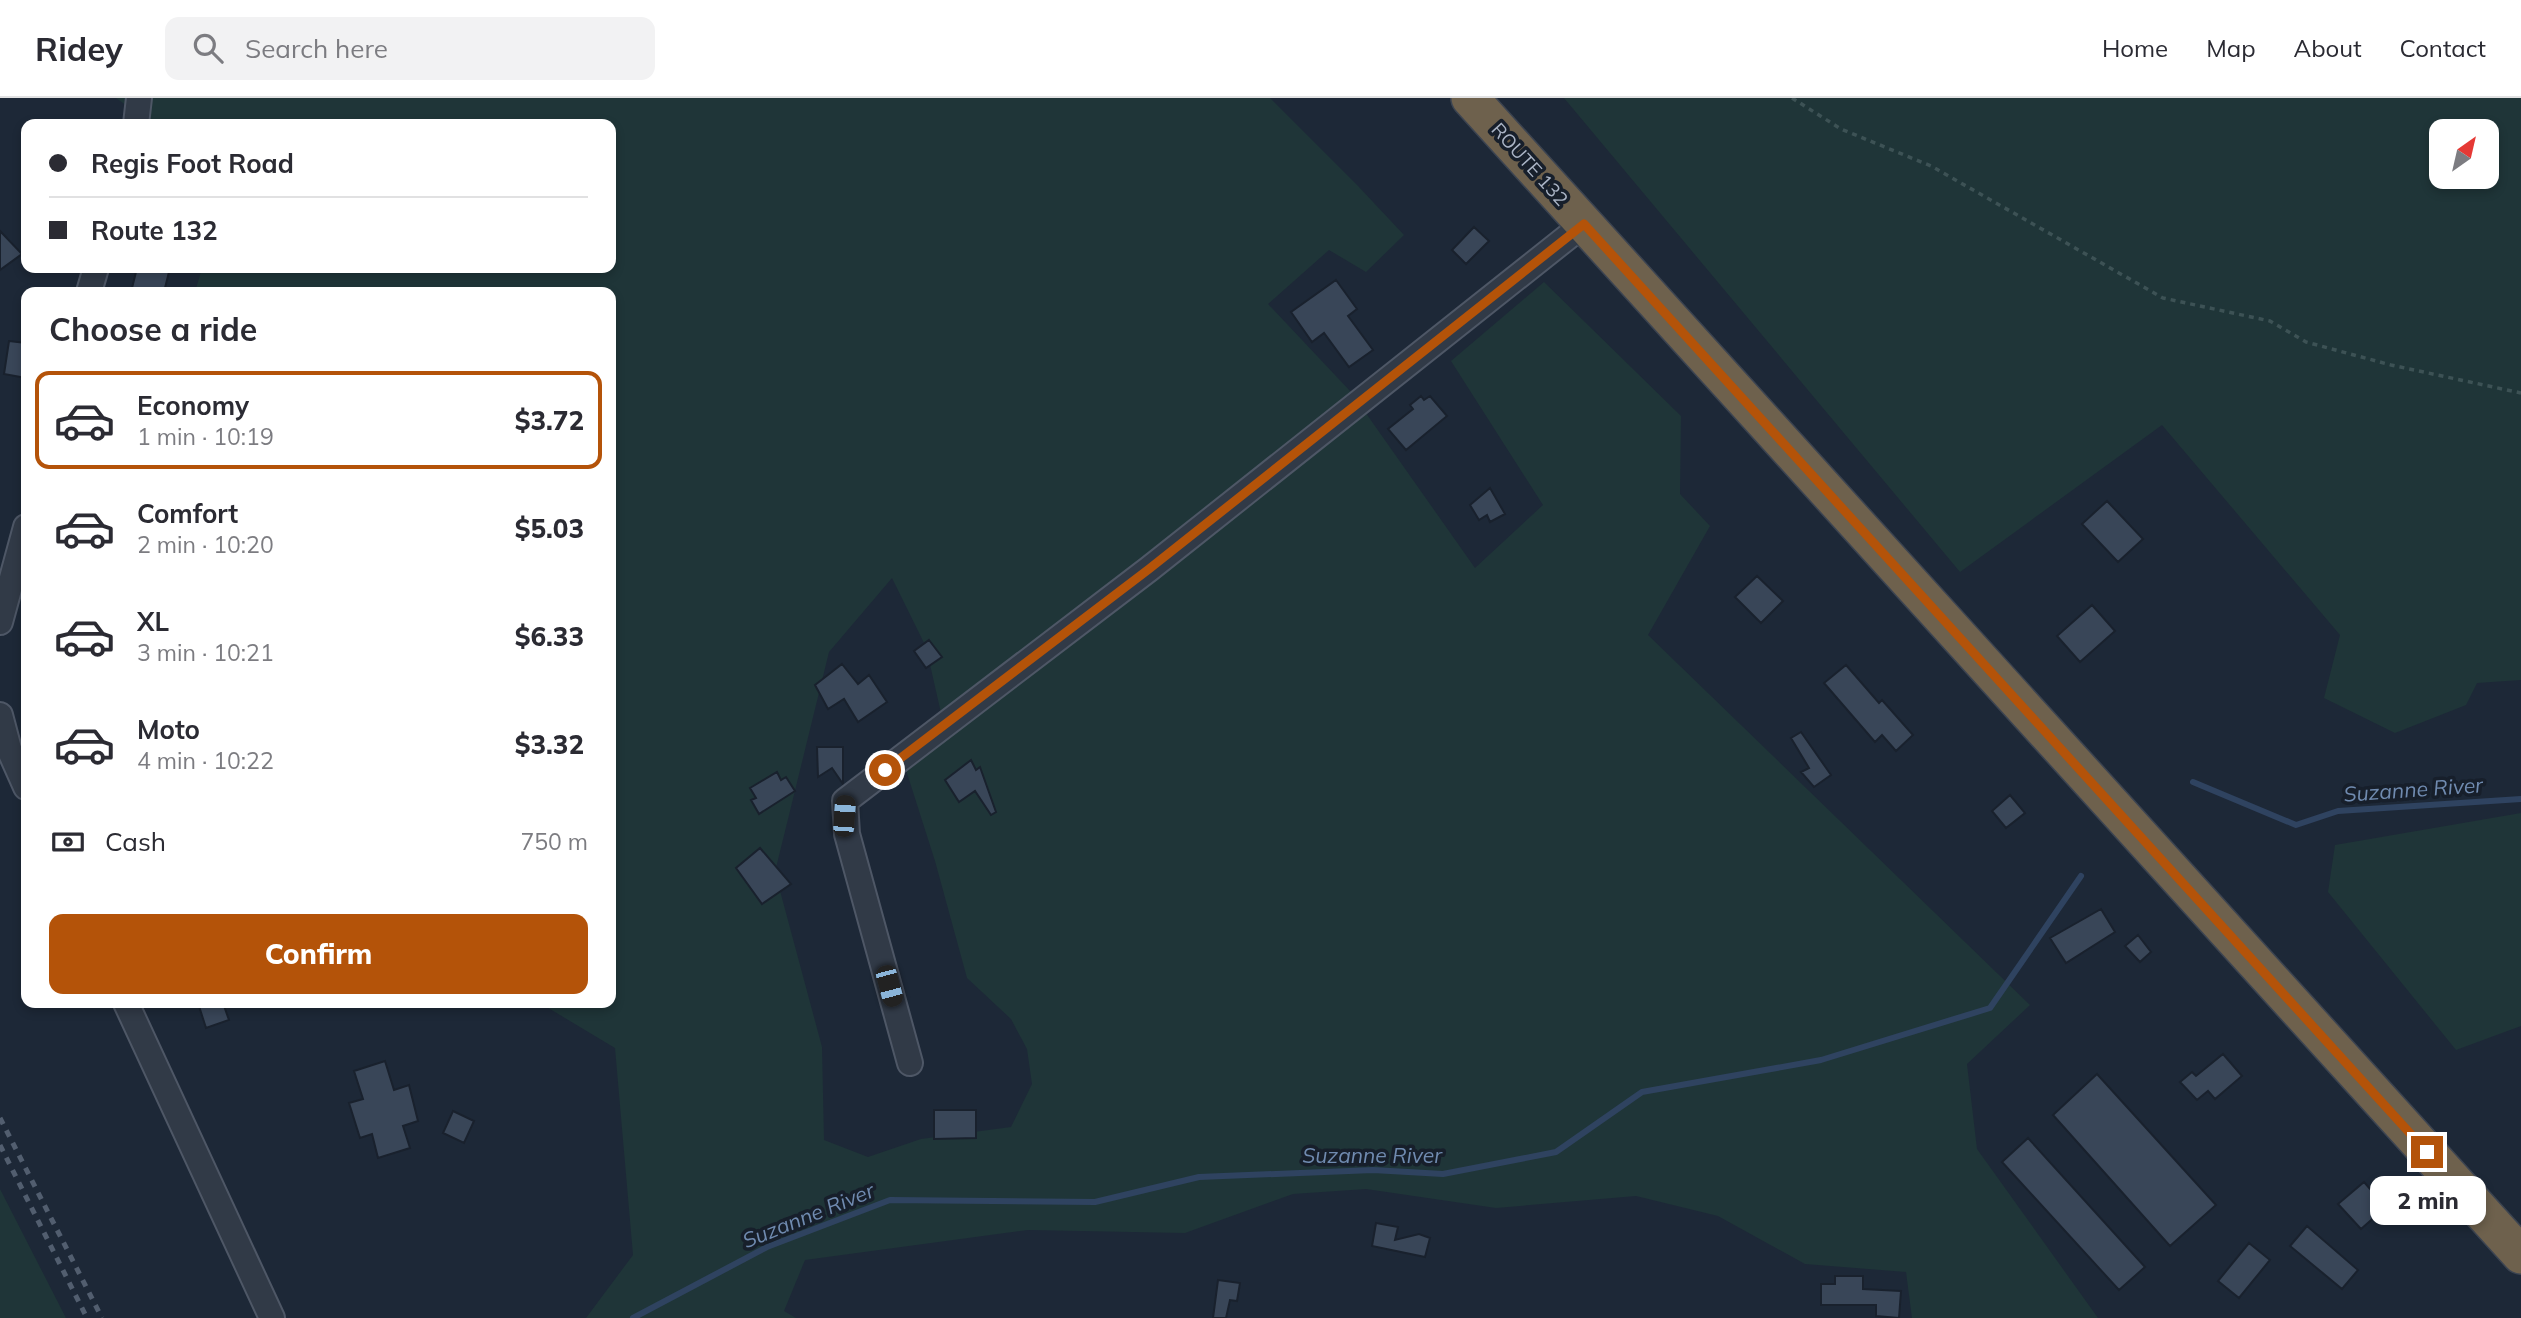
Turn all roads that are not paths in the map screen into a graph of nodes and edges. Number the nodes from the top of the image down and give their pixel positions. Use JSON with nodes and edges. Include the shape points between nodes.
{"nodes":[{"id":1,"x":139,"y":98,"type":"edge"},
{"id":2,"x":1470,"y":98,"type":"edge"},
{"id":3,"x":137,"y":119,"type":"edge"},
{"id":4,"x":1584,"y":224,"type":"junction"},
{"id":5,"x":21,"y":545,"type":"edge"},
{"id":6,"x":0,"y":622,"type":"edge"},
{"id":7,"x":0,"y":715,"type":"edge"},
{"id":8,"x":21,"y":776,"type":"edge"},
{"id":9,"x":128,"y":1008,"type":"edge"},
{"id":10,"x":910,"y":1063,"type":"dead end"},
{"id":11,"x":2521,"y":1255,"type":"edge"},
{"id":12,"x":272,"y":1318,"type":"edge"}],
"edges":[{"from":1,"to":3,"type":"street"},
{"from":2,"to":4,"type":"highway","name":"ROUTE 132"},
{"from":4,"to":10,"type":"street","via":[[1149,569],[845,801],[847,834]]},
{"from":4,"to":11,"type":"highway","name":"ROUTE 132"},
{"from":5,"to":6,"type":"street"},
{"from":7,"to":8,"type":"street"},
{"from":9,"to":12,"type":"street"}]}
